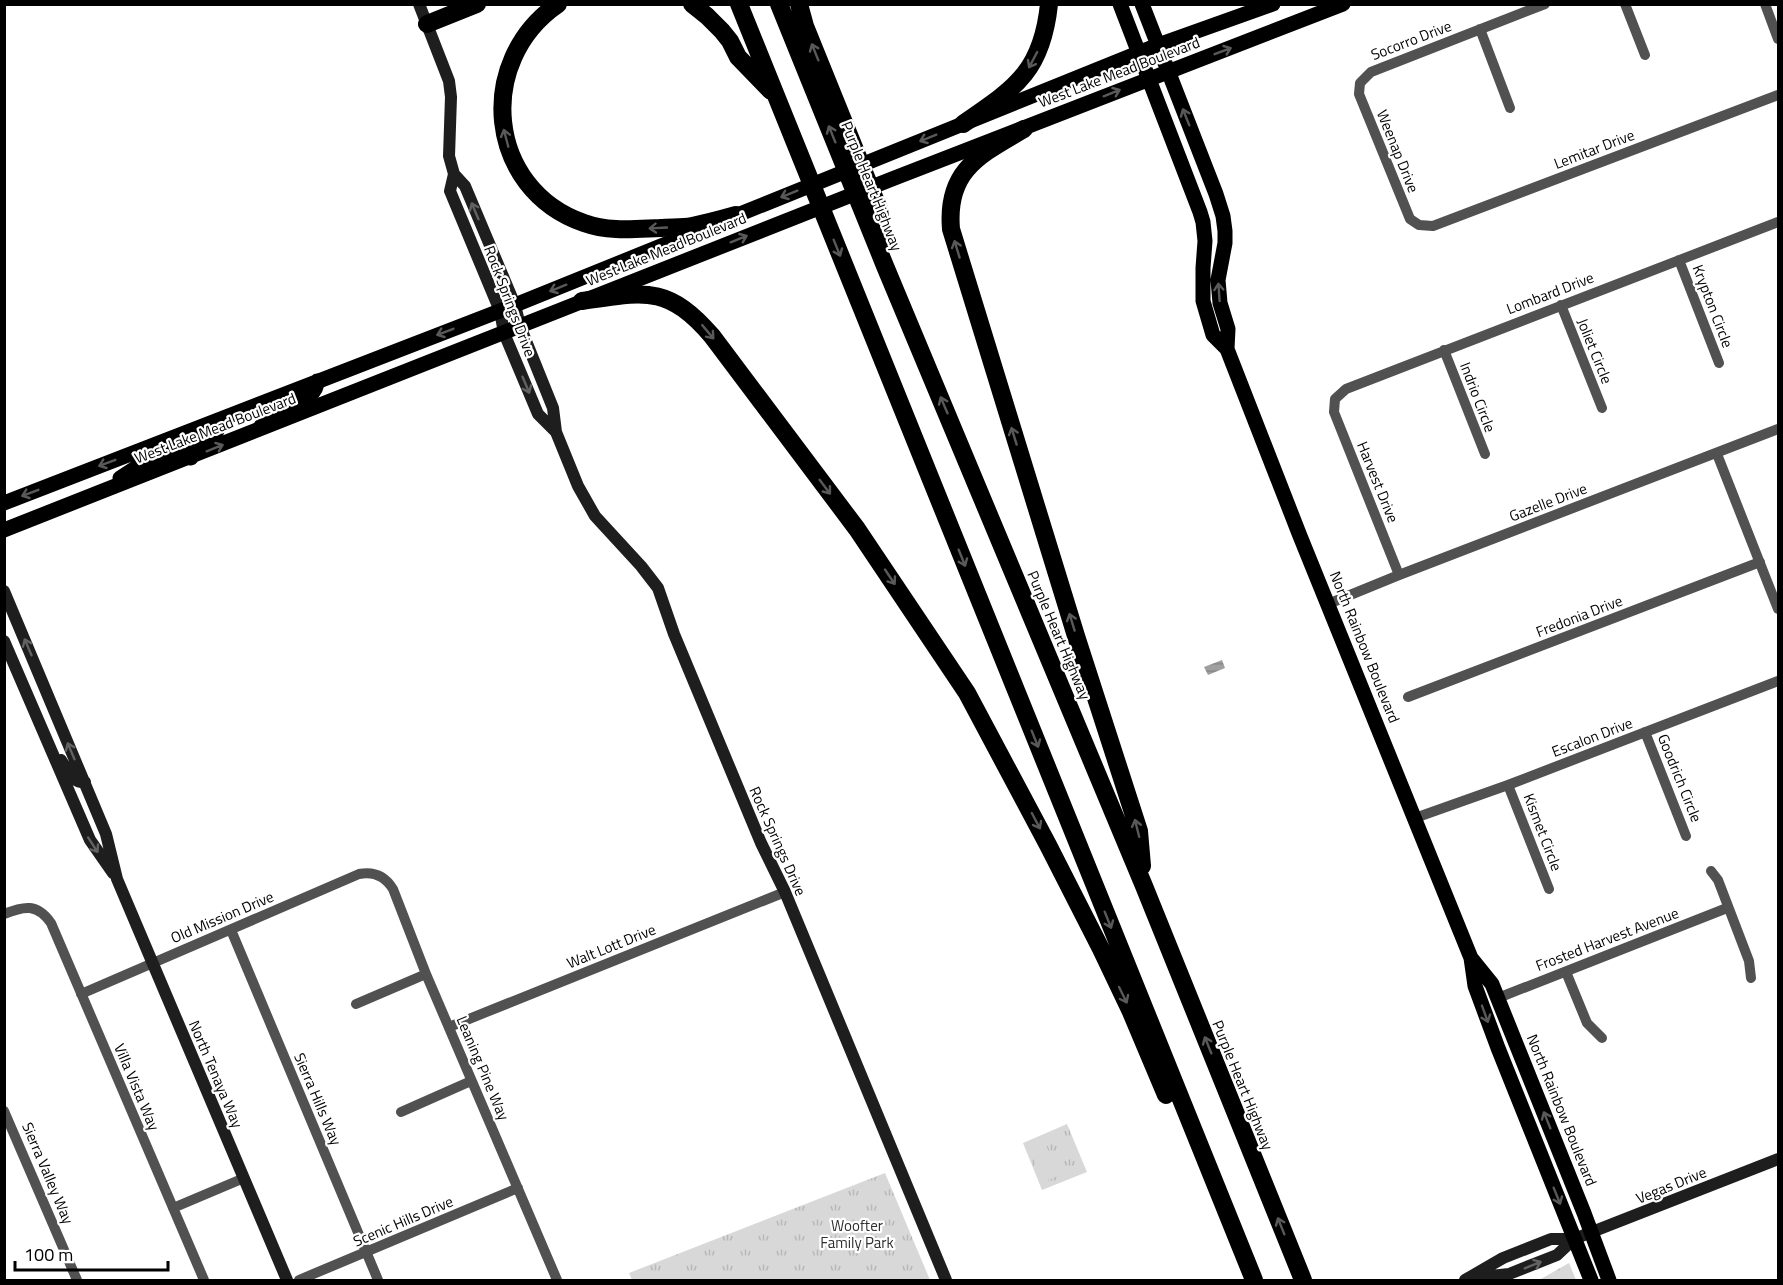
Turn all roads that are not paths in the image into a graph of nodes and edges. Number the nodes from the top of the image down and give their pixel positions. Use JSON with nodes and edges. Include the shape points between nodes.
{"nodes":[{"id":1,"x":419,"y":4,"type":"edge"},
{"id":2,"x":440,"y":4,"type":"edge"},
{"id":3,"x":558,"y":4,"type":"edge"},
{"id":4,"x":692,"y":4,"type":"edge"},
{"id":5,"x":739,"y":4,"type":"edge"},
{"id":6,"x":779,"y":4,"type":"edge"},
{"id":7,"x":799,"y":4,"type":"edge"},
{"id":8,"x":1049,"y":4,"type":"edge"},
{"id":9,"x":1120,"y":4,"type":"edge"},
{"id":10,"x":1142,"y":4,"type":"edge"},
{"id":11,"x":1273,"y":4,"type":"edge"},
{"id":12,"x":1327,"y":4,"type":"edge"},
{"id":13,"x":1342,"y":4,"type":"edge"},
{"id":14,"x":1545,"y":4,"type":"edge"},
{"id":15,"x":1625,"y":4,"type":"edge"},
{"id":16,"x":1765,"y":4,"type":"edge"},
{"id":17,"x":474,"y":6,"type":"edge"},
{"id":18,"x":1296,"y":22,"type":"junction"},
{"id":19,"x":427,"y":24,"type":"junction"},
{"id":20,"x":1480,"y":29,"type":"junction"},
{"id":21,"x":1779,"y":39,"type":"edge"},
{"id":22,"x":1158,"y":45,"type":"junction"},
{"id":23,"x":1138,"y":53,"type":"junction"},
{"id":24,"x":1645,"y":55,"type":"dead end"},
{"id":25,"x":1168,"y":71,"type":"junction"},
{"id":26,"x":1148,"y":79,"type":"junction"},
{"id":27,"x":1360,"y":82,"type":"joint"},
{"id":28,"x":1779,"y":95,"type":"edge"},
{"id":29,"x":778,"y":99,"type":"junction"},
{"id":30,"x":1510,"y":108,"type":"dead end"},
{"id":31,"x":963,"y":124,"type":"junction"},
{"id":32,"x":1024,"y":129,"type":"junction"},
{"id":33,"x":454,"y":174,"type":"junction"},
{"id":34,"x":736,"y":215,"type":"junction"},
{"id":35,"x":1779,"y":222,"type":"edge"},
{"id":36,"x":1419,"y":225,"type":"joint"},
{"id":37,"x":1678,"y":260,"type":"junction"},
{"id":38,"x":885,"y":266,"type":"junction"},
{"id":39,"x":582,"y":301,"type":"junction"},
{"id":40,"x":515,"y":305,"type":"junction"},
{"id":41,"x":1561,"y":305,"type":"junction"},
{"id":42,"x":500,"y":311,"type":"junction"},
{"id":43,"x":520,"y":326,"type":"junction"},
{"id":44,"x":504,"y":333,"type":"junction"},
{"id":45,"x":400,"y":349,"type":"junction"},
{"id":46,"x":1227,"y":349,"type":"junction"},
{"id":47,"x":1444,"y":350,"type":"junction"},
{"id":48,"x":1719,"y":363,"type":"dead end"},
{"id":49,"x":317,"y":381,"type":"junction"},
{"id":50,"x":1335,"y":399,"type":"joint"},
{"id":51,"x":327,"y":403,"type":"junction"},
{"id":52,"x":248,"y":408,"type":"junction"},
{"id":53,"x":1602,"y":408,"type":"dead end"},
{"id":54,"x":1779,"y":429,"type":"edge"},
{"id":55,"x":254,"y":432,"type":"junction"},
{"id":56,"x":555,"y":432,"type":"junction"},
{"id":57,"x":182,"y":434,"type":"junction"},
{"id":58,"x":1485,"y":454,"type":"dead end"},
{"id":59,"x":1717,"y":454,"type":"junction"},
{"id":60,"x":190,"y":458,"type":"junction"},
{"id":61,"x":95,"y":494,"type":"junction"},
{"id":62,"x":4,"y":503,"type":"edge"},
{"id":63,"x":4,"y":530,"type":"edge"},
{"id":64,"x":1760,"y":562,"type":"junction"},
{"id":65,"x":1399,"y":575,"type":"junction"},
{"id":66,"x":4,"y":591,"type":"edge"},
{"id":67,"x":1328,"y":604,"type":"junction"},
{"id":68,"x":1779,"y":609,"type":"edge"},
{"id":69,"x":4,"y":641,"type":"edge"},
{"id":70,"x":1779,"y":681,"type":"edge"},
{"id":71,"x":1408,"y":697,"type":"dead end"},
{"id":72,"x":1645,"y":732,"type":"junction"},
{"id":73,"x":44,"y":734,"type":"junction"},
{"id":74,"x":85,"y":782,"type":"junction"},
{"id":75,"x":1508,"y":785,"type":"junction"},
{"id":76,"x":74,"y":803,"type":"junction"},
{"id":77,"x":1415,"y":818,"type":"junction"},
{"id":78,"x":106,"y":834,"type":"junction"},
{"id":79,"x":1686,"y":836,"type":"dead end"},
{"id":80,"x":1711,"y":871,"type":"dead end"},
{"id":81,"x":376,"y":874,"type":"joint"},
{"id":82,"x":117,"y":879,"type":"junction"},
{"id":83,"x":1144,"y":886,"type":"junction"},
{"id":84,"x":1549,"y":889,"type":"dead end"},
{"id":85,"x":785,"y":892,"type":"junction"},
{"id":86,"x":1727,"y":908,"type":"junction"},
{"id":87,"x":4,"y":914,"type":"edge"},
{"id":88,"x":231,"y":930,"type":"junction"},
{"id":89,"x":1471,"y":958,"type":"junction"},
{"id":90,"x":152,"y":963,"type":"junction"},
{"id":91,"x":1566,"y":972,"type":"junction"},
{"id":92,"x":426,"y":974,"type":"junction"},
{"id":93,"x":1751,"y":978,"type":"dead end"},
{"id":94,"x":81,"y":994,"type":"junction"},
{"id":95,"x":1498,"y":998,"type":"junction"},
{"id":96,"x":356,"y":1004,"type":"dead end"},
{"id":97,"x":449,"y":1027,"type":"junction"},
{"id":98,"x":1602,"y":1038,"type":"dead end"},
{"id":99,"x":471,"y":1081,"type":"junction"},
{"id":100,"x":4,"y":1111,"type":"edge"},
{"id":101,"x":401,"y":1112,"type":"dead end"},
{"id":102,"x":1779,"y":1159,"type":"edge"},
{"id":103,"x":244,"y":1178,"type":"junction"},
{"id":104,"x":518,"y":1188,"type":"junction"},
{"id":105,"x":173,"y":1208,"type":"junction"},
{"id":106,"x":1591,"y":1232,"type":"junction"},
{"id":107,"x":1574,"y":1239,"type":"junction"},
{"id":108,"x":366,"y":1253,"type":"junction"},
{"id":109,"x":1252,"y":1274,"type":"edge"},
{"id":110,"x":1467,"y":1280,"type":"edge"},
{"id":111,"x":77,"y":1281,"type":"edge"},
{"id":112,"x":204,"y":1281,"type":"edge"},
{"id":113,"x":287,"y":1281,"type":"edge"},
{"id":114,"x":299,"y":1281,"type":"edge"},
{"id":115,"x":378,"y":1281,"type":"edge"},
{"id":116,"x":557,"y":1281,"type":"edge"},
{"id":117,"x":945,"y":1281,"type":"edge"},
{"id":118,"x":1303,"y":1281,"type":"edge"},
{"id":119,"x":1591,"y":1281,"type":"edge"},
{"id":120,"x":1609,"y":1281,"type":"edge"}],
"edges":[{"from":1,"to":19,"type":"main road","name":"Rock Springs Drive"},
{"from":2,"to":17,"type":"highway"},
{"from":34,"to":3,"type":"highway","one_way":true,"via":[[691,226],[608,229],[573,219],[534,190],[507,144],[503,90],[519,45]]},
{"from":4,"to":29,"type":"highway","via":[[722,31],[738,57]]},
{"from":5,"to":29,"type":"highway"},
{"from":38,"to":6,"type":"highway","name":"Purple Heart Highway","one_way":true},
{"from":38,"to":7,"type":"highway","one_way":true,"via":[[879,209]]},
{"from":8,"to":31,"type":"highway","one_way":true,"via":[[1043,40],[1026,73],[1004,96]]},
{"from":9,"to":23,"type":"main road","name":"North Rainbow Boulevard"},
{"from":10,"to":22,"type":"main road","name":"North Rainbow Boulevard"},
{"from":11,"to":22,"type":"main road","name":"West Lake Mead Boulevard"},
{"from":12,"to":18,"type":"main road"},
{"from":13,"to":18,"type":"main road","name":"West Lake Mead Boulevard"},
{"from":14,"to":20,"type":"street","name":"Socorro Drive"},
{"from":15,"to":24,"type":"street"},
{"from":16,"to":21,"type":"street"},
{"from":17,"to":19,"type":"highway"},
{"from":25,"to":18,"type":"main road","name":"West Lake Mead Boulevard","one_way":true},
{"from":19,"to":33,"type":"main road","name":"Rock Springs Drive","via":[[449,81],[449,156]]},
{"from":20,"to":27,"type":"street","name":"Socorro Drive","via":[[1371,72]]},
{"from":20,"to":30,"type":"street"},
{"from":22,"to":23,"type":"main road","name":"West Lake Mead Boulevard"},
{"from":22,"to":25,"type":"main road","name":"North Rainbow Boulevard"},
{"from":23,"to":26,"type":"main road","name":"North Rainbow Boulevard"},
{"from":23,"to":31,"type":"main road","name":"West Lake Mead Boulevard"},
{"from":25,"to":26,"type":"main road","name":"West Lake Mead Boulevard"},
{"from":46,"to":25,"type":"main road","name":"North Rainbow Boulevard","one_way":true,"via":[[1228,329],[1218,293],[1225,243],[1223,216]]},
{"from":32,"to":26,"type":"main road","name":"West Lake Mead Boulevard","one_way":true},
{"from":26,"to":46,"type":"main road","name":"North Rainbow Boulevard","via":[[1203,222],[1203,301],[1213,335]]},
{"from":27,"to":36,"type":"street","name":"Weenap Drive","via":[[1359,94],[1410,219]]},
{"from":28,"to":36,"type":"street","name":"Lemitar Drive","via":[[1433,226]]},
{"from":29,"to":109,"type":"highway","one_way":true},
{"from":31,"to":34,"type":"main road","name":"West Lake Mead Boulevard","one_way":true},
{"from":39,"to":32,"type":"main road","name":"West Lake Mead Boulevard","one_way":true},
{"from":83,"to":32,"type":"highway","one_way":true,"via":[[1139,831],[951,229],[951,201],[959,178],[977,158]]},
{"from":40,"to":33,"type":"main road","name":"Rock Springs Drive","one_way":true,"via":[[465,186]]},
{"from":33,"to":42,"type":"main road","name":"Rock Springs Drive","via":[[450,191]]},
{"from":34,"to":40,"type":"main road","name":"West Lake Mead Boulevard","one_way":true},
{"from":35,"to":37,"type":"street","name":"Lombard Drive"},
{"from":37,"to":41,"type":"street","name":"Lombard Drive"},
{"from":37,"to":48,"type":"street","name":"Krypton Circle"},
{"from":83,"to":38,"type":"highway","name":"Purple Heart Highway","one_way":true},
{"from":39,"to":43,"type":"main road","name":"West Lake Mead Boulevard"},
{"from":39,"to":109,"type":"highway","one_way":true,"via":[[651,295],[690,313],[712,336],[856,529],[967,693],[1006,764],[1131,1012],[1182,1133]]},
{"from":40,"to":42,"type":"main road","name":"West Lake Mead Boulevard"},
{"from":40,"to":43,"type":"main road","name":"Rock Springs Drive"},
{"from":41,"to":47,"type":"street","name":"Lombard Drive"},
{"from":41,"to":53,"type":"street","name":"Joliet Circle"},
{"from":42,"to":44,"type":"main road","name":"Rock Springs Drive"},
{"from":42,"to":45,"type":"main road","name":"West Lake Mead Boulevard","one_way":true},
{"from":43,"to":44,"type":"main road","name":"West Lake Mead Boulevard"},
{"from":43,"to":56,"type":"main road","name":"Rock Springs Drive","via":[[553,408]]},
{"from":44,"to":51,"type":"main road","name":"West Lake Mead Boulevard"},
{"from":44,"to":56,"type":"main road","name":"Rock Springs Drive","one_way":true,"via":[[538,414]]},
{"from":45,"to":49,"type":"main road","name":"West Lake Mead Boulevard"},
{"from":45,"to":51,"type":"main road","via":[[373,369],[332,386],[327,391]]},
{"from":46,"to":67,"type":"main road","name":"North Rainbow Boulevard"},
{"from":47,"to":50,"type":"street","name":"Lombard Drive","via":[[1346,389]]},
{"from":47,"to":58,"type":"street","name":"Indrio Circle"},
{"from":49,"to":52,"type":"main road","name":"West Lake Mead Boulevard"},
{"from":49,"to":55,"type":"main road","via":[[312,395],[280,409]]},
{"from":50,"to":65,"type":"street","name":"Harvest Drive","via":[[1334,411]]},
{"from":51,"to":55,"type":"main road","name":"West Lake Mead Boulevard"},
{"from":52,"to":57,"type":"main road","name":"West Lake Mead Boulevard"},
{"from":52,"to":60,"type":"main road","via":[[232,424],[197,440]]},
{"from":54,"to":59,"type":"street","name":"Gazelle Drive"},
{"from":60,"to":55,"type":"main road","name":"West Lake Mead Boulevard","one_way":true},
{"from":56,"to":85,"type":"main road","name":"Rock Springs Drive","via":[[588,507],[658,588],[761,843]]},
{"from":57,"to":61,"type":"main road","via":[[179,447],[143,463]]},
{"from":57,"to":62,"type":"main road","name":"West Lake Mead Boulevard","one_way":true},
{"from":59,"to":64,"type":"street"},
{"from":59,"to":65,"type":"street","name":"Gazelle Drive"},
{"from":60,"to":61,"type":"main road","name":"West Lake Mead Boulevard"},
{"from":61,"to":63,"type":"main road","name":"West Lake Mead Boulevard"},
{"from":64,"to":68,"type":"street"},
{"from":64,"to":71,"type":"street","name":"Fredonia Drive"},
{"from":65,"to":67,"type":"street","name":"Gazelle Drive"},
{"from":74,"to":66,"type":"main road","name":"North Tenaya Way","one_way":true},
{"from":67,"to":77,"type":"main road","name":"North Rainbow Boulevard"},
{"from":69,"to":73,"type":"main road","name":"North Tenaya Way"},
{"from":70,"to":72,"type":"street","name":"Escalon Drive"},
{"from":72,"to":75,"type":"street","name":"Escalon Drive"},
{"from":72,"to":79,"type":"street","name":"Goodrich Circle"},
{"from":73,"to":74,"type":"main road","via":[[74,779]]},
{"from":73,"to":76,"type":"main road","name":"North Tenaya Way"},
{"from":74,"to":78,"type":"main road","name":"North Tenaya Way"},
{"from":75,"to":77,"type":"street","name":"Escalon Drive"},
{"from":75,"to":84,"type":"street","name":"Kismet Circle"},
{"from":76,"to":78,"type":"main road","via":[[82,804]]},
{"from":76,"to":82,"type":"main road","name":"North Tenaya Way","one_way":true,"via":[[90,840]]},
{"from":77,"to":89,"type":"main road","name":"North Rainbow Boulevard"},
{"from":78,"to":82,"type":"main road","name":"North Tenaya Way"},
{"from":80,"to":86,"type":"street"},
{"from":81,"to":88,"type":"street","name":"Old Mission Drive","via":[[359,874]]},
{"from":81,"to":92,"type":"street","name":"Leaning Pine Way","via":[[393,889]]},
{"from":82,"to":90,"type":"main road","name":"North Tenaya Way"},
{"from":118,"to":83,"type":"highway","name":"Purple Heart Highway","one_way":true},
{"from":85,"to":97,"type":"street","name":"Walt Lott Drive"},
{"from":85,"to":117,"type":"main road","name":"Rock Springs Drive"},
{"from":86,"to":91,"type":"street","name":"Frosted Harvest Avenue"},
{"from":86,"to":93,"type":"street","via":[[1749,962]]},
{"from":87,"to":94,"type":"street","name":"Villa Vista Way","via":[[27,907],[45,915]]},
{"from":88,"to":90,"type":"street","name":"Old Mission Drive"},
{"from":88,"to":108,"type":"street","name":"Sierra Hills Way"},
{"from":89,"to":95,"type":"main road","name":"North Rainbow Boulevard"},
{"from":89,"to":107,"type":"main road","name":"North Rainbow Boulevard","one_way":true,"via":[[1475,986]]},
{"from":90,"to":94,"type":"street","name":"Old Mission Drive"},
{"from":90,"to":103,"type":"main road","name":"North Tenaya Way"},
{"from":91,"to":95,"type":"street","name":"Frosted Harvest Avenue"},
{"from":91,"to":98,"type":"street","via":[[1587,1023]]},
{"from":92,"to":96,"type":"street"},
{"from":92,"to":97,"type":"street","name":"Leaning Pine Way"},
{"from":94,"to":105,"type":"street","name":"Villa Vista Way"},
{"from":106,"to":95,"type":"main road","name":"North Rainbow Boulevard","one_way":true},
{"from":97,"to":99,"type":"street","name":"Leaning Pine Way"},
{"from":99,"to":101,"type":"street"},
{"from":99,"to":104,"type":"street","name":"Leaning Pine Way"},
{"from":100,"to":111,"type":"street","name":"Sierra Valley Way"},
{"from":102,"to":106,"type":"main road","name":"Vegas Drive"},
{"from":103,"to":105,"type":"street"},
{"from":103,"to":113,"type":"main road","name":"North Tenaya Way"},
{"from":104,"to":108,"type":"street","name":"Scenic Hills Drive"},
{"from":104,"to":116,"type":"street","name":"Leaning Pine Way"},
{"from":105,"to":112,"type":"street","name":"Villa Vista Way"},
{"from":106,"to":107,"type":"main road","name":"Vegas Drive"},
{"from":106,"to":120,"type":"main road","name":"North Rainbow Boulevard"},
{"from":107,"to":110,"type":"main road","name":"Vegas Drive","via":[[1557,1255],[1509,1274]]},
{"from":107,"to":119,"type":"main road","name":"North Rainbow Boulevard"},
{"from":108,"to":114,"type":"street","name":"Scenic Hills Drive"},
{"from":108,"to":115,"type":"street","name":"Sierra Hills Way"}]}
